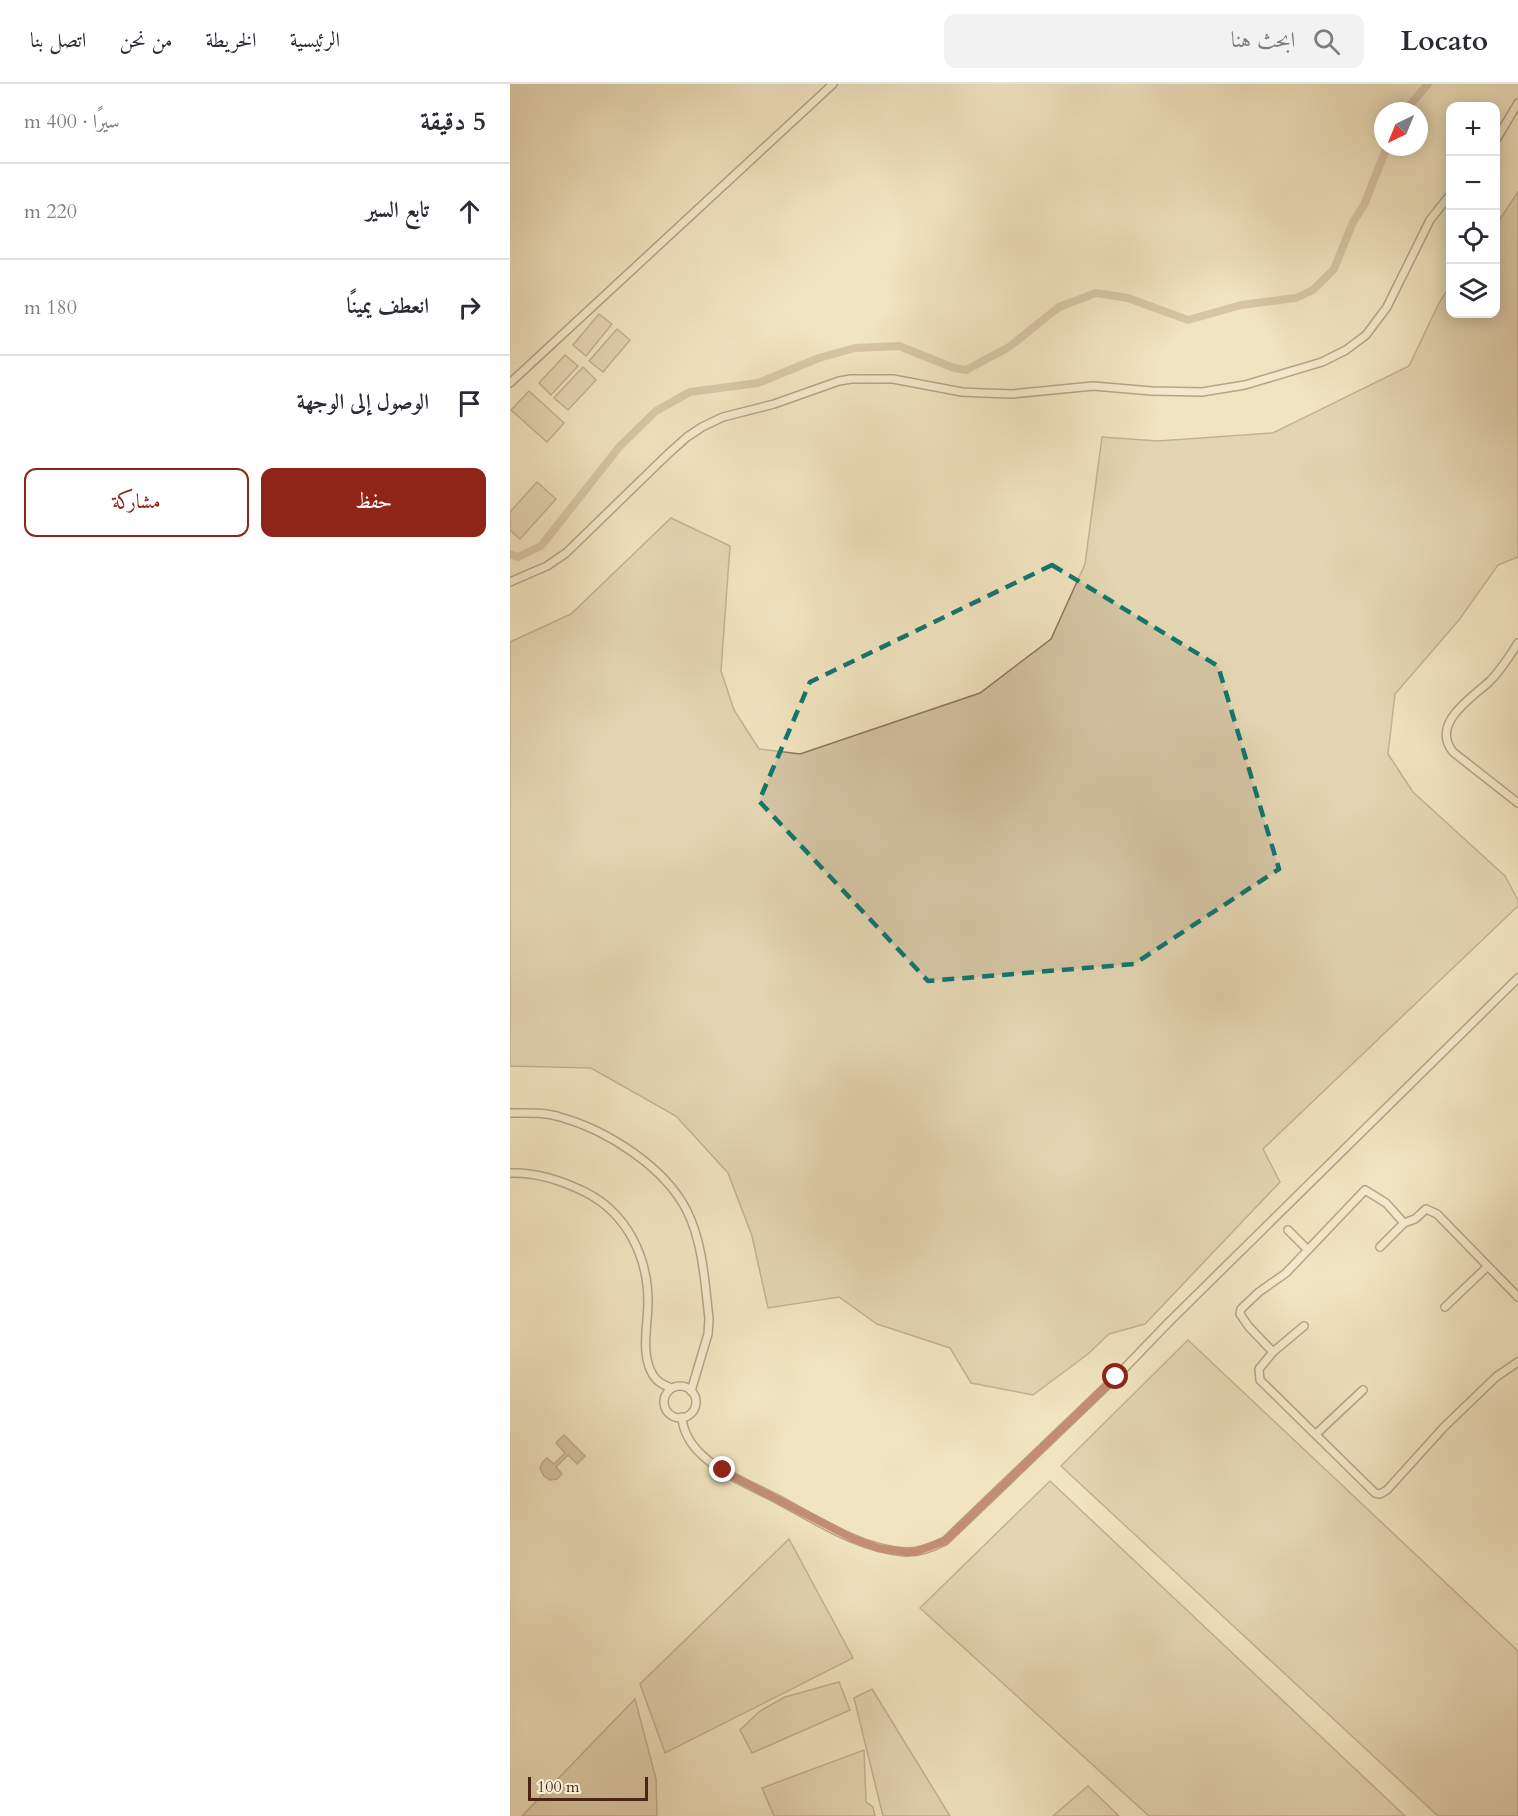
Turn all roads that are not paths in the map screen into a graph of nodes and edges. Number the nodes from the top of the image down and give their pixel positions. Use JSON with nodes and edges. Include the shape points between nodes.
{"nodes":[{"id":1,"x":833,"y":84,"type":"edge"},
{"id":2,"x":1518,"y":104,"type":"edge"},
{"id":3,"x":1500,"y":133,"type":"edge"},
{"id":4,"x":1446,"y":200,"type":"edge"},
{"id":5,"x":510,"y":383,"type":"edge"},
{"id":6,"x":510,"y":582,"type":"edge"},
{"id":7,"x":1518,"y":643,"type":"edge"},
{"id":8,"x":1518,"y":803,"type":"edge"},
{"id":9,"x":1518,"y":978,"type":"edge"},
{"id":10,"x":510,"y":1113,"type":"edge"},
{"id":11,"x":510,"y":1173,"type":"edge"},
{"id":12,"x":1404,"y":1223,"type":"junction"},
{"id":13,"x":1288,"y":1230,"type":"dead end"},
{"id":14,"x":1380,"y":1247,"type":"dead end"},
{"id":15,"x":1307,"y":1249,"type":"junction"},
{"id":16,"x":1487,"y":1267,"type":"junction"},
{"id":17,"x":1518,"y":1297,"type":"edge"},
{"id":18,"x":1445,"y":1307,"type":"dead end"},
{"id":19,"x":1304,"y":1326,"type":"dead end"},
{"id":20,"x":1273,"y":1352,"type":"junction"},
{"id":21,"x":1518,"y":1362,"type":"edge"},
{"id":22,"x":671,"y":1388,"type":"junction"},
{"id":23,"x":1363,"y":1390,"type":"dead end"},
{"id":24,"x":691,"y":1391,"type":"junction"},
{"id":25,"x":682,"y":1417,"type":"junction"},
{"id":26,"x":1316,"y":1434,"type":"junction"}],
"edges":[{"from":1,"to":5,"type":"street"},
{"from":2,"to":3,"type":"street"},
{"from":4,"to":6,"type":"street","via":[[1430,220],[1387,307],[1366,335],[1322,362],[1245,385],[1202,392],[1093,386],[1012,394],[962,392],[892,379],[839,381],[702,427],[566,553]]},
{"from":7,"to":8,"type":"street","via":[[1497,673],[1453,716],[1447,736],[1453,752]]},
{"from":9,"to":25,"type":"street","via":[[945,1541],[906,1552],[854,1539],[704,1457],[682,1428]]},
{"from":10,"to":24,"type":"street","via":[[560,1116],[621,1143],[656,1173],[686,1210],[695,1231],[709,1319]]},
{"from":11,"to":22,"type":"street","via":[[544,1176],[594,1196],[630,1233],[644,1263],[647,1281],[645,1346],[650,1366],[659,1382]]},
{"from":12,"to":14,"type":"street"},
{"from":12,"to":15,"type":"street","via":[[1386,1203],[1365,1190]]},
{"from":12,"to":16,"type":"street","via":[[1426,1209],[1437,1214]]},
{"from":13,"to":15,"type":"street"},
{"from":15,"to":20,"type":"street","via":[[1286,1273],[1241,1309],[1241,1317]]},
{"from":16,"to":17,"type":"street"},
{"from":16,"to":18,"type":"street"},
{"from":19,"to":20,"type":"street"},
{"from":20,"to":26,"type":"street","via":[[1259,1369],[1260,1380]]},
{"from":21,"to":26,"type":"street","via":[[1496,1377],[1444,1427],[1383,1493],[1376,1494]]},
{"from":22,"to":24,"type":"street","via":[[679,1386]]},
{"from":22,"to":25,"type":"street","via":[[665,1397],[665,1407],[672,1415]]},
{"from":23,"to":26,"type":"street"},
{"from":24,"to":25,"type":"street","via":[[695,1404],[691,1413]]}]}
